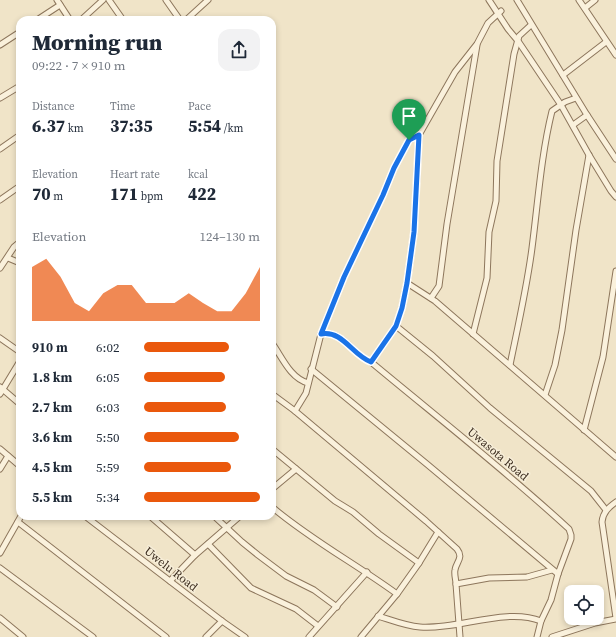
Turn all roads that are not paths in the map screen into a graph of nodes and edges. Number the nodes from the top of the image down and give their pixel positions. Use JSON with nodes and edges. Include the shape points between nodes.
{"nodes":[{"id":1,"x":103,"y":0,"type":"edge"},
{"id":2,"x":109,"y":0,"type":"edge"},
{"id":3,"x":166,"y":0,"type":"edge"},
{"id":4,"x":208,"y":0,"type":"edge"},
{"id":5,"x":489,"y":0,"type":"edge"},
{"id":6,"x":517,"y":0,"type":"edge"},
{"id":7,"x":579,"y":0,"type":"edge"},
{"id":8,"x":595,"y":0,"type":"edge"},
{"id":9,"x":58,"y":2,"type":"edge"},
{"id":10,"x":585,"y":8,"type":"junction"},
{"id":11,"x":499,"y":12,"type":"junction"},
{"id":12,"x":42,"y":16,"type":"edge"},
{"id":13,"x":67,"y":16,"type":"edge"},
{"id":14,"x":85,"y":16,"type":"edge"},
{"id":15,"x":120,"y":16,"type":"edge"},
{"id":16,"x":177,"y":16,"type":"edge"},
{"id":17,"x":190,"y":16,"type":"edge"},
{"id":18,"x":531,"y":25,"type":"junction"},
{"id":19,"x":16,"y":35,"type":"edge"},
{"id":20,"x":518,"y":41,"type":"junction"},
{"id":21,"x":606,"y":42,"type":"junction"},
{"id":22,"x":477,"y":44,"type":"junction"},
{"id":23,"x":0,"y":45,"type":"edge"},
{"id":24,"x":616,"y":55,"type":"edge"},
{"id":25,"x":564,"y":75,"type":"junction"},
{"id":26,"x":16,"y":88,"type":"edge"},
{"id":27,"x":0,"y":98,"type":"edge"},
{"id":28,"x":576,"y":98,"type":"junction"},
{"id":29,"x":561,"y":105,"type":"junction"},
{"id":30,"x":587,"y":115,"type":"junction"},
{"id":31,"x":573,"y":125,"type":"junction"},
{"id":32,"x":419,"y":135,"type":"junction"},
{"id":33,"x":16,"y":138,"type":"edge"},
{"id":34,"x":0,"y":149,"type":"edge"},
{"id":35,"x":589,"y":155,"type":"junction"},
{"id":36,"x":615,"y":156,"type":"edge"},
{"id":37,"x":16,"y":189,"type":"edge"},
{"id":38,"x":616,"y":197,"type":"edge"},
{"id":39,"x":0,"y":200,"type":"edge"},
{"id":40,"x":16,"y":245,"type":"edge"},
{"id":41,"x":8,"y":258,"type":"junction"},
{"id":42,"x":16,"y":261,"type":"edge"},
{"id":43,"x":0,"y":268,"type":"edge"},
{"id":44,"x":616,"y":271,"type":"edge"},
{"id":45,"x":407,"y":283,"type":"junction"},
{"id":46,"x":431,"y":298,"type":"junction"},
{"id":47,"x":396,"y":326,"type":"junction"},
{"id":48,"x":321,"y":334,"type":"junction"},
{"id":49,"x":473,"y":334,"type":"junction"},
{"id":50,"x":0,"y":338,"type":"edge"},
{"id":51,"x":16,"y":349,"type":"edge"},
{"id":52,"x":276,"y":349,"type":"edge"},
{"id":53,"x":371,"y":362,"type":"junction"},
{"id":54,"x":510,"y":365,"type":"junction"},
{"id":55,"x":16,"y":366,"type":"edge"},
{"id":56,"x":311,"y":369,"type":"junction"},
{"id":57,"x":308,"y":383,"type":"junction"},
{"id":58,"x":1,"y":390,"type":"edge"},
{"id":59,"x":545,"y":395,"type":"junction"},
{"id":60,"x":276,"y":397,"type":"edge"},
{"id":61,"x":16,"y":401,"type":"edge"},
{"id":62,"x":295,"y":411,"type":"junction"},
{"id":63,"x":584,"y":430,"type":"junction"},
{"id":64,"x":0,"y":449,"type":"edge"},
{"id":65,"x":276,"y":452,"type":"edge"},
{"id":66,"x":8,"y":456,"type":"junction"},
{"id":67,"x":616,"y":457,"type":"edge"},
{"id":68,"x":16,"y":463,"type":"edge"},
{"id":69,"x":0,"y":469,"type":"edge"},
{"id":70,"x":296,"y":469,"type":"junction"},
{"id":71,"x":276,"y":486,"type":"edge"},
{"id":72,"x":616,"y":502,"type":"edge"},
{"id":73,"x":276,"y":510,"type":"edge"},
{"id":74,"x":606,"y":510,"type":"junction"},
{"id":75,"x":91,"y":520,"type":"edge"},
{"id":76,"x":155,"y":520,"type":"edge"},
{"id":77,"x":219,"y":520,"type":"edge"},
{"id":78,"x":235,"y":520,"type":"edge"},
{"id":79,"x":18,"y":522,"type":"joint"},
{"id":80,"x":227,"y":527,"type":"junction"},
{"id":81,"x":438,"y":532,"type":"junction"},
{"id":82,"x":208,"y":544,"type":"junction"},
{"id":83,"x":0,"y":553,"type":"edge"},
{"id":84,"x":195,"y":555,"type":"junction"},
{"id":85,"x":419,"y":563,"type":"junction"},
{"id":86,"x":0,"y":568,"type":"edge"},
{"id":87,"x":552,"y":570,"type":"junction"},
{"id":88,"x":367,"y":572,"type":"junction"},
{"id":89,"x":558,"y":574,"type":"junction"},
{"id":90,"x":170,"y":581,"type":"junction"},
{"id":91,"x":456,"y":584,"type":"junction"},
{"id":92,"x":397,"y":594,"type":"junction"},
{"id":93,"x":337,"y":607,"type":"junction"},
{"id":94,"x":378,"y":616,"type":"junction"},
{"id":95,"x":0,"y":618,"type":"edge"},
{"id":96,"x":616,"y":618,"type":"edge"},
{"id":97,"x":222,"y":621,"type":"junction"},
{"id":98,"x":541,"y":621,"type":"junction"},
{"id":99,"x":459,"y":624,"type":"junction"},
{"id":100,"x":318,"y":626,"type":"junction"},
{"id":101,"x":22,"y":637,"type":"edge"},
{"id":102,"x":93,"y":637,"type":"edge"},
{"id":103,"x":166,"y":637,"type":"edge"},
{"id":104,"x":206,"y":637,"type":"edge"},
{"id":105,"x":246,"y":637,"type":"edge"},
{"id":106,"x":310,"y":637,"type":"edge"},
{"id":107,"x":361,"y":637,"type":"edge"},
{"id":108,"x":460,"y":637,"type":"edge"},
{"id":109,"x":537,"y":637,"type":"edge"},
{"id":110,"x":552,"y":637,"type":"edge"}],
"edges":[{"from":1,"to":14,"type":"street"},
{"from":2,"to":15,"type":"street"},
{"from":3,"to":16,"type":"street"},
{"from":4,"to":17,"type":"street"},
{"from":5,"to":11,"type":"street"},
{"from":6,"to":18,"type":"street"},
{"from":7,"to":10,"type":"street"},
{"from":8,"to":10,"type":"street"},
{"from":9,"to":12,"type":"street"},
{"from":9,"to":13,"type":"street"},
{"from":10,"to":21,"type":"street"},
{"from":11,"to":20,"type":"street"},
{"from":11,"to":22,"type":"street","via":[[488,23]]},
{"from":18,"to":20,"type":"street","via":[[519,36]]},
{"from":18,"to":25,"type":"street"},
{"from":19,"to":23,"type":"street"},
{"from":20,"to":29,"type":"street"},
{"from":20,"to":49,"type":"street","via":[[497,161],[496,201],[489,232],[487,278]]},
{"from":21,"to":24,"type":"street"},
{"from":21,"to":25,"type":"street"},
{"from":22,"to":32,"type":"street","via":[[455,72]]},
{"from":22,"to":46,"type":"street","via":[[439,286]]},
{"from":25,"to":28,"type":"street"},
{"from":26,"to":27,"type":"street"},
{"from":28,"to":29,"type":"street"},
{"from":28,"to":30,"type":"street"},
{"from":29,"to":31,"type":"street"},
{"from":29,"to":54,"type":"street","via":[[552,111],[545,140],[532,249]]},
{"from":30,"to":31,"type":"street"},
{"from":30,"to":36,"type":"street"},
{"from":31,"to":35,"type":"street"},
{"from":32,"to":45,"type":"street","via":[[414,232]]},
{"from":32,"to":48,"type":"street","via":[[409,140],[394,168]]},
{"from":33,"to":34,"type":"street"},
{"from":35,"to":38,"type":"street"},
{"from":35,"to":59,"type":"street","via":[[562,330],[555,365]]},
{"from":37,"to":39,"type":"street"},
{"from":40,"to":41,"type":"street"},
{"from":41,"to":42,"type":"street"},
{"from":41,"to":43,"type":"street"},
{"from":44,"to":63,"type":"street","via":[[604,357]]},
{"from":45,"to":46,"type":"street"},
{"from":45,"to":47,"type":"street"},
{"from":46,"to":49,"type":"street"},
{"from":47,"to":53,"type":"street"},
{"from":47,"to":74,"type":"street","via":[[590,491]]},
{"from":48,"to":53,"type":"street","name":"Uwasota Road","via":[[337,336]]},
{"from":48,"to":56,"type":"street"},
{"from":49,"to":54,"type":"street"},
{"from":50,"to":51,"type":"street"},
{"from":52,"to":57,"type":"street","via":[[293,374],[299,380]]},
{"from":53,"to":89,"type":"street","name":"Uwasota Road","via":[[483,453],[569,530],[571,539]]},
{"from":54,"to":59,"type":"street"},
{"from":55,"to":58,"type":"street"},
{"from":56,"to":57,"type":"street"},
{"from":56,"to":87,"type":"street"},
{"from":57,"to":62,"type":"street","via":[[306,393]]},
{"from":58,"to":61,"type":"street"},
{"from":59,"to":63,"type":"street"},
{"from":60,"to":62,"type":"street"},
{"from":62,"to":81,"type":"street"},
{"from":63,"to":67,"type":"street"},
{"from":64,"to":66,"type":"street"},
{"from":65,"to":70,"type":"street"},
{"from":66,"to":68,"type":"street"},
{"from":66,"to":69,"type":"street"},
{"from":70,"to":71,"type":"street"},
{"from":70,"to":85,"type":"street","via":[[335,502],[353,512]]},
{"from":72,"to":74,"type":"street"},
{"from":73,"to":88,"type":"street","via":[[310,536]]},
{"from":74,"to":96,"type":"street","via":[[602,522]]},
{"from":75,"to":90,"type":"street","name":"Uwelu Road"},
{"from":76,"to":84,"type":"street"},
{"from":77,"to":80,"type":"street"},
{"from":78,"to":80,"type":"street"},
{"from":79,"to":83,"type":"street"},
{"from":79,"to":103,"type":"street"},
{"from":80,"to":82,"type":"street"},
{"from":80,"to":93,"type":"street","via":[[286,576],[314,590]]},
{"from":81,"to":85,"type":"street"},
{"from":81,"to":91,"type":"street","via":[[459,551],[460,560],[455,569]]},
{"from":82,"to":84,"type":"street"},
{"from":82,"to":100,"type":"street","via":[[251,588],[296,609]]},
{"from":84,"to":90,"type":"street"},
{"from":85,"to":92,"type":"street"},
{"from":86,"to":102,"type":"street"},
{"from":87,"to":89,"type":"street"},
{"from":87,"to":91,"type":"street","via":[[526,577],[489,578]]},
{"from":88,"to":92,"type":"street"},
{"from":88,"to":93,"type":"street"},
{"from":89,"to":98,"type":"street","name":"Uwasota Road","via":[[551,600]]},
{"from":90,"to":97,"type":"street","name":"Uwelu Road"},
{"from":91,"to":99,"type":"street"},
{"from":92,"to":94,"type":"street"},
{"from":93,"to":100,"type":"street"},
{"from":94,"to":99,"type":"street","via":[[420,627]]},
{"from":94,"to":107,"type":"street"},
{"from":95,"to":101,"type":"street"},
{"from":96,"to":110,"type":"street"},
{"from":97,"to":104,"type":"street"},
{"from":97,"to":105,"type":"street","name":"Uwelu Road"},
{"from":98,"to":99,"type":"street","via":[[521,616]]},
{"from":98,"to":109,"type":"street","name":"Uwasota Road"},
{"from":99,"to":108,"type":"street"},
{"from":100,"to":106,"type":"street"}]}
